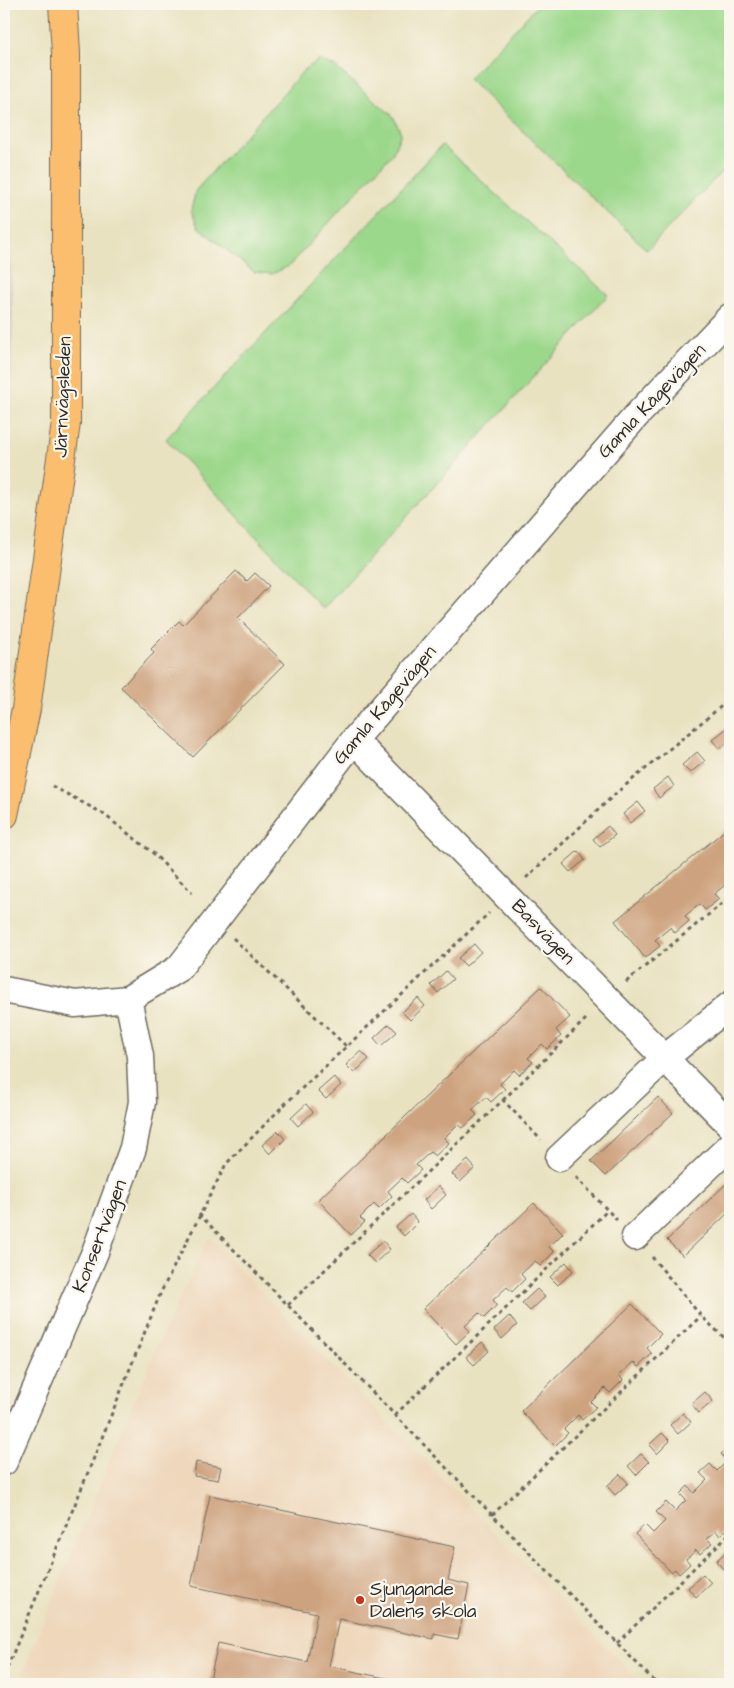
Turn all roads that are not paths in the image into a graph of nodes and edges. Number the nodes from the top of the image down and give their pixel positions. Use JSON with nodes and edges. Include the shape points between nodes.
{"nodes":[{"id":1,"x":63,"y":4,"type":"edge"},
{"id":2,"x":730,"y":317,"type":"edge"},
{"id":3,"x":354,"y":740,"type":"junction"},
{"id":4,"x":4,"y":815,"type":"edge"},
{"id":5,"x":4,"y":990,"type":"edge"},
{"id":6,"x":128,"y":999,"type":"junction"},
{"id":7,"x":730,"y":1005,"type":"edge"},
{"id":8,"x":665,"y":1058,"type":"junction"},
{"id":9,"x":730,"y":1125,"type":"edge"},
{"id":10,"x":730,"y":1146,"type":"edge"},
{"id":11,"x":559,"y":1158,"type":"road end"},
{"id":12,"x":635,"y":1237,"type":"road end"},
{"id":13,"x":4,"y":1462,"type":"edge"}],
"edges":[{"from":1,"to":4,"type":"main road","name":"Järnvägsleden","via":[[66,52],[66,423],[26,709]]},
{"from":2,"to":3,"type":"street","name":"Gamla Kågevägen","via":[[637,415]]},
{"from":3,"to":6,"type":"street","name":"Gamla Kågevägen","via":[[179,968]]},
{"from":3,"to":8,"type":"street","name":"Basvägen"},
{"from":5,"to":6,"type":"street","name":"Gamla Kågevägen","via":[[75,1004]]},
{"from":6,"to":13,"type":"street","name":"Konsertvägen","via":[[140,1056],[142,1102],[134,1148],[91,1261]]},
{"from":7,"to":8,"type":"street"},
{"from":8,"to":9,"type":"street","name":"Basvägen"},
{"from":8,"to":11,"type":"street"},
{"from":10,"to":12,"type":"street"}]}
